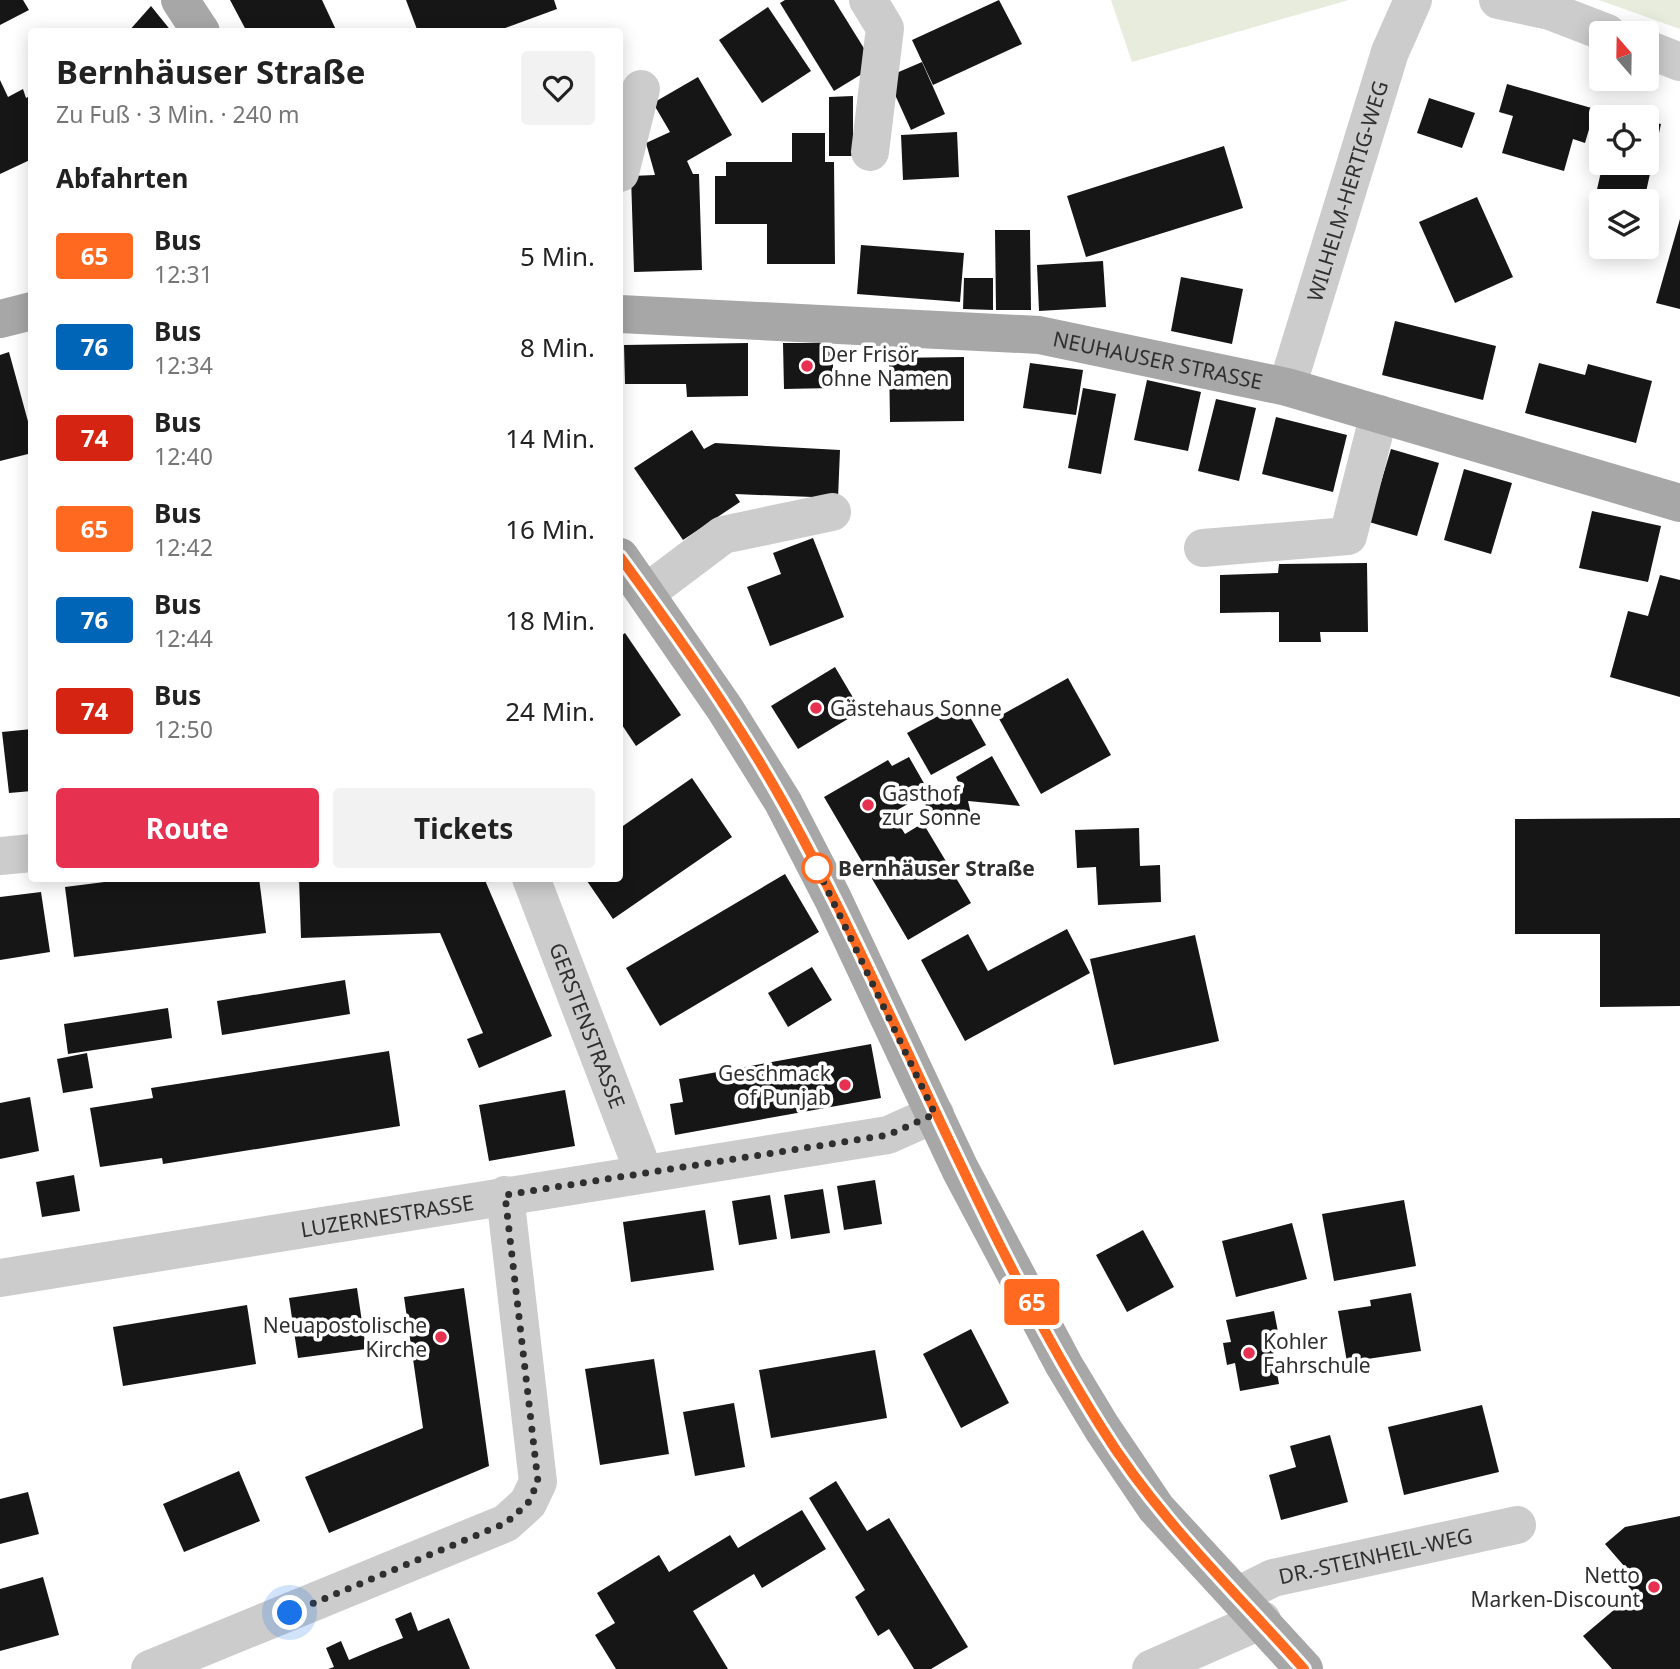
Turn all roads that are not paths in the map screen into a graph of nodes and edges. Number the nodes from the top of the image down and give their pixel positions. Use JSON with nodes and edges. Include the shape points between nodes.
{"nodes":[{"id":1,"x":180,"y":0,"type":"edge"},
{"id":2,"x":867,"y":0,"type":"edge"},
{"id":3,"x":1413,"y":0,"type":"edge"},
{"id":4,"x":1498,"y":0,"type":"edge"},
{"id":5,"x":1589,"y":26,"type":"edge"},
{"id":6,"x":198,"y":28,"type":"edge"},
{"id":7,"x":1659,"y":54,"type":"edge"},
{"id":8,"x":1680,"y":62,"type":"edge"},
{"id":9,"x":641,"y":89,"type":"dead end"},
{"id":10,"x":870,"y":152,"type":"dead end"},
{"id":11,"x":623,"y":161,"type":"edge"},
{"id":12,"x":28,"y":313,"type":"edge"},
{"id":13,"x":623,"y":314,"type":"edge"},
{"id":14,"x":0,"y":319,"type":"edge"},
{"id":15,"x":1287,"y":387,"type":"junction"},
{"id":16,"x":1379,"y":414,"type":"junction"},
{"id":17,"x":1680,"y":503,"type":"edge"},
{"id":18,"x":832,"y":512,"type":"dead end"},
{"id":19,"x":1203,"y":548,"type":"dead end"},
{"id":20,"x":623,"y":561,"type":"edge"},
{"id":21,"x":646,"y":593,"type":"junction"},
{"id":22,"x":28,"y":853,"type":"edge"},
{"id":23,"x":0,"y":856,"type":"edge"},
{"id":24,"x":533,"y":882,"type":"edge"},
{"id":25,"x":935,"y":1114,"type":"junction"},
{"id":26,"x":644,"y":1173,"type":"junction"},
{"id":27,"x":505,"y":1195,"type":"junction"},
{"id":28,"x":0,"y":1278,"type":"edge"},
{"id":29,"x":1517,"y":1525,"type":"dead end"},
{"id":30,"x":1250,"y":1608,"type":"junction"},
{"id":31,"x":1163,"y":1666,"type":"edge"},
{"id":32,"x":164,"y":1667,"type":"edge"},
{"id":33,"x":1304,"y":1669,"type":"edge"}],
"edges":[{"from":1,"to":6,"type":"main road"},
{"from":2,"to":10,"type":"street","via":[[885,29]]},
{"from":3,"to":15,"type":"street","name":"WILHELM-HERTIG-WEG","via":[[1390,52]]},
{"from":4,"to":5,"type":"street","via":[[1550,11]]},
{"from":7,"to":8,"type":"street"},
{"from":9,"to":11,"type":"street"},
{"from":12,"to":14,"type":"main road"},
{"from":13,"to":15,"type":"main road","name":"NEUHAUSER STRASSE","via":[[1039,335]]},
{"from":15,"to":16,"type":"main road","name":"NEUHAUSER STRASSE"},
{"from":16,"to":17,"type":"main road","name":"NEUHAUSER STRASSE"},
{"from":16,"to":19,"type":"street","via":[[1348,536]]},
{"from":18,"to":21,"type":"street","via":[[723,535]]},
{"from":20,"to":21,"type":"main road"},
{"from":21,"to":25,"type":"main road","via":[[783,802]]},
{"from":22,"to":23,"type":"street"},
{"from":24,"to":26,"type":"street","name":"GERSTENSTRASSE"},
{"from":25,"to":26,"type":"street","name":"LUZERNESTRASSE","via":[[888,1135]]},
{"from":25,"to":30,"type":"main road","via":[[1064,1365],[1102,1428],[1156,1508]]},
{"from":26,"to":27,"type":"street","name":"LUZERNESTRASSE"},
{"from":27,"to":28,"type":"street","name":"LUZERNESTRASSE"},
{"from":27,"to":32,"type":"street","via":[[538,1482],[528,1503],[506,1523]]},
{"from":29,"to":30,"type":"street","name":"DR.-STEINHEIL-WEG","via":[[1273,1578]]},
{"from":30,"to":31,"type":"street","name":"DR.-STEINHEIL-WEG"},
{"from":30,"to":33,"type":"main road"}]}
